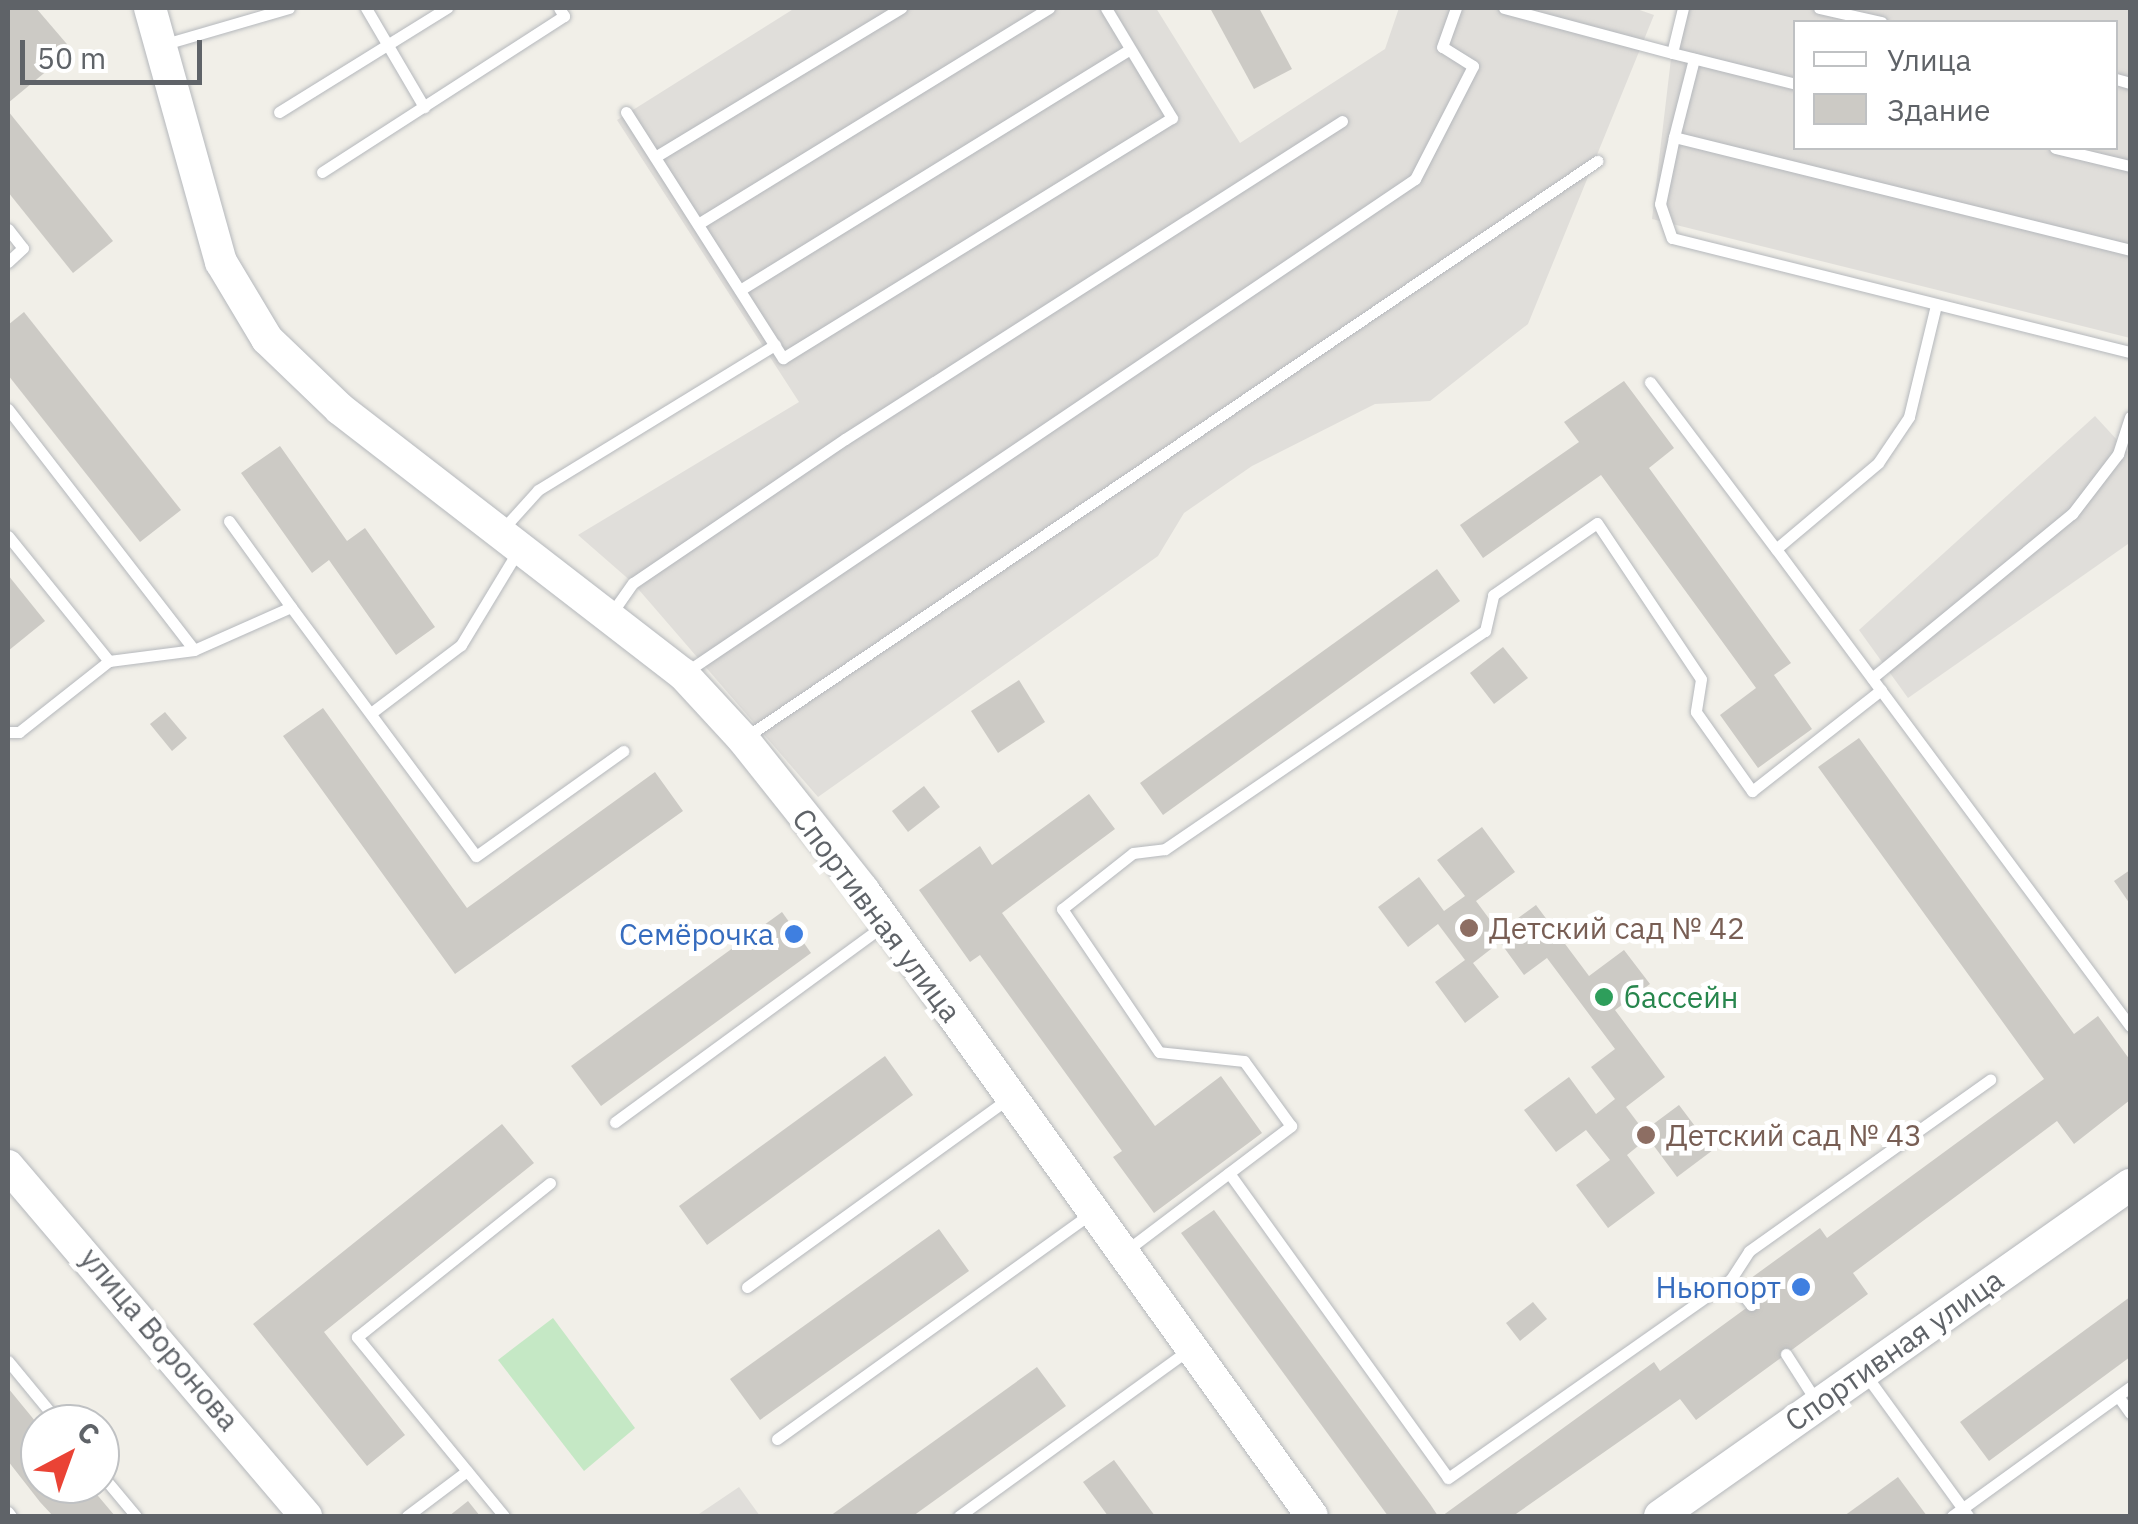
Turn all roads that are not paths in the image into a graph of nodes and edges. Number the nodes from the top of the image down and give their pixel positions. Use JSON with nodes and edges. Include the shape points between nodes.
{"nodes":[{"id":1,"x":150,"y":8,"type":"edge"},
{"id":2,"x":289,"y":8,"type":"edge"},
{"id":3,"x":366,"y":8,"type":"edge"},
{"id":4,"x":447,"y":8,"type":"edge"},
{"id":5,"x":559,"y":8,"type":"edge"},
{"id":6,"x":901,"y":8,"type":"edge"},
{"id":7,"x":1049,"y":8,"type":"edge"},
{"id":8,"x":1106,"y":8,"type":"edge"},
{"id":9,"x":1456,"y":8,"type":"edge"},
{"id":10,"x":1504,"y":8,"type":"edge"},
{"id":11,"x":1683,"y":8,"type":"edge"},
{"id":12,"x":1819,"y":8,"type":"edge"},
{"id":13,"x":1872,"y":20,"type":"edge"},
{"id":14,"x":161,"y":45,"type":"junction"},
{"id":15,"x":388,"y":45,"type":"junction"},
{"id":16,"x":1130,"y":48,"type":"junction"},
{"id":17,"x":1672,"y":53,"type":"junction"},
{"id":18,"x":1694,"y":59,"type":"junction"},
{"id":19,"x":1793,"y":83,"type":"edge"},
{"id":20,"x":424,"y":107,"type":"junction"},
{"id":21,"x":280,"y":112,"type":"dead end"},
{"id":22,"x":626,"y":112,"type":"dead end"},
{"id":23,"x":1342,"y":121,"type":"dead end"},
{"id":24,"x":1674,"y":136,"type":"junction"},
{"id":25,"x":2063,"y":150,"type":"edge"},
{"id":26,"x":655,"y":157,"type":"junction"},
{"id":27,"x":1597,"y":161,"type":"dead end"},
{"id":28,"x":2130,"y":166,"type":"edge"},
{"id":29,"x":322,"y":172,"type":"dead end"},
{"id":30,"x":698,"y":224,"type":"junction"},
{"id":31,"x":8,"y":229,"type":"edge"},
{"id":32,"x":2130,"y":250,"type":"edge"},
{"id":33,"x":8,"y":262,"type":"edge"},
{"id":34,"x":740,"y":290,"type":"junction"},
{"id":35,"x":1936,"y":305,"type":"junction"},
{"id":36,"x":775,"y":345,"type":"junction"},
{"id":37,"x":2130,"y":352,"type":"edge"},
{"id":38,"x":1650,"y":382,"type":"dead end"},
{"id":39,"x":8,"y":409,"type":"edge"},
{"id":40,"x":2130,"y":417,"type":"edge"},
{"id":41,"x":229,"y":520,"type":"dead end"},
{"id":42,"x":8,"y":536,"type":"edge"},
{"id":43,"x":508,"y":542,"type":"junction"},
{"id":44,"x":1776,"y":549,"type":"junction"},
{"id":45,"x":292,"y":607,"type":"junction"},
{"id":46,"x":608,"y":618,"type":"junction"},
{"id":47,"x":194,"y":650,"type":"junction"},
{"id":48,"x":108,"y":662,"type":"junction"},
{"id":49,"x":683,"y":674,"type":"junction"},
{"id":50,"x":1872,"y":678,"type":"junction"},
{"id":51,"x":1881,"y":690,"type":"junction"},
{"id":52,"x":371,"y":713,"type":"junction"},
{"id":53,"x":8,"y":732,"type":"edge"},
{"id":54,"x":742,"y":739,"type":"junction"},
{"id":55,"x":622,"y":751,"type":"dead end"},
{"id":56,"x":886,"y":924,"type":"junction"},
{"id":57,"x":2130,"y":1026,"type":"edge"},
{"id":58,"x":1990,"y":1080,"type":"dead end"},
{"id":59,"x":1011,"y":1097,"type":"junction"},
{"id":60,"x":616,"y":1122,"type":"dead end"},
{"id":61,"x":8,"y":1166,"type":"edge"},
{"id":62,"x":1229,"y":1173,"type":"junction"},
{"id":63,"x":550,"y":1182,"type":"dead end"},
{"id":64,"x":2130,"y":1185,"type":"edge"},
{"id":65,"x":1093,"y":1211,"type":"junction"},
{"id":66,"x":1123,"y":1253,"type":"junction"},
{"id":67,"x":1731,"y":1279,"type":"junction"},
{"id":68,"x":748,"y":1287,"type":"dead end"},
{"id":69,"x":1751,"y":1305,"type":"dead end"},
{"id":70,"x":1191,"y":1348,"type":"junction"},
{"id":71,"x":1786,"y":1354,"type":"dead end"},
{"id":72,"x":8,"y":1361,"type":"edge"},
{"id":73,"x":1862,"y":1370,"type":"junction"},
{"id":74,"x":2130,"y":1387,"type":"edge"},
{"id":75,"x":2118,"y":1396,"type":"junction"},
{"id":76,"x":1817,"y":1403,"type":"junction"},
{"id":77,"x":43,"y":1404,"type":"edge"},
{"id":78,"x":2130,"y":1413,"type":"edge"},
{"id":79,"x":778,"y":1439,"type":"dead end"},
{"id":80,"x":466,"y":1470,"type":"junction"},
{"id":81,"x":1961,"y":1514,"type":"edge"},
{"id":82,"x":1307,"y":1515,"type":"edge"},
{"id":83,"x":306,"y":1516,"type":"edge"},
{"id":84,"x":408,"y":1516,"type":"edge"},
{"id":85,"x":504,"y":1516,"type":"edge"},
{"id":86,"x":959,"y":1516,"type":"edge"},
{"id":87,"x":1660,"y":1516,"type":"edge"}],
"edges":[{"from":1,"to":14,"type":"street","name":"Спортивная улица"},
{"from":2,"to":14,"type":"lane"},
{"from":3,"to":15,"type":"lane"},
{"from":4,"to":15,"type":"lane"},
{"from":5,"to":20,"type":"lane","via":[[564,16]]},
{"from":6,"to":26,"type":"lane"},
{"from":7,"to":30,"type":"lane"},
{"from":8,"to":16,"type":"lane"},
{"from":9,"to":49,"type":"lane","via":[[1442,47],[1473,66],[1415,179]]},
{"from":10,"to":17,"type":"lane"},
{"from":11,"to":17,"type":"lane"},
{"from":12,"to":13,"type":"lane"},
{"from":14,"to":43,"type":"street","name":"Спортивная улица","via":[[221,262],[267,339],[340,409]]},
{"from":15,"to":20,"type":"lane"},
{"from":15,"to":21,"type":"lane"},
{"from":16,"to":34,"type":"lane"},
{"from":16,"to":36,"type":"lane","via":[[1172,118],[783,358]]},
{"from":17,"to":18,"type":"lane"},
{"from":18,"to":19,"type":"lane"},
{"from":18,"to":24,"type":"lane"},
{"from":20,"to":29,"type":"lane"},
{"from":22,"to":26,"type":"lane"},
{"from":23,"to":46,"type":"lane","via":[[796,472],[633,583]]},
{"from":24,"to":32,"type":"lane"},
{"from":24,"to":35,"type":"lane","via":[[1660,204],[1672,238]]},
{"from":25,"to":28,"type":"lane"},
{"from":26,"to":30,"type":"lane"},
{"from":27,"to":54,"type":"lane"},
{"from":30,"to":34,"type":"lane"},
{"from":31,"to":33,"type":"lane","via":[[23,248]]},
{"from":34,"to":36,"type":"lane"},
{"from":35,"to":37,"type":"lane"},
{"from":35,"to":44,"type":"lane","via":[[1908,418],[1878,463]]},
{"from":36,"to":43,"type":"lane","via":[[538,490]]},
{"from":38,"to":44,"type":"lane"},
{"from":39,"to":47,"type":"lane"},
{"from":40,"to":50,"type":"lane","via":[[2118,454],[2072,514]]},
{"from":41,"to":45,"type":"lane"},
{"from":42,"to":48,"type":"lane"},
{"from":43,"to":46,"type":"street","name":"Спортивная улица"},
{"from":43,"to":52,"type":"lane","via":[[460,645]]},
{"from":44,"to":50,"type":"lane"},
{"from":45,"to":47,"type":"lane"},
{"from":45,"to":52,"type":"lane"},
{"from":46,"to":49,"type":"street","name":"Спортивная улица"},
{"from":47,"to":48,"type":"lane"},
{"from":48,"to":53,"type":"lane","via":[[19,732]]},
{"from":49,"to":54,"type":"street","name":"Спортивная улица"},
{"from":50,"to":51,"type":"lane"},
{"from":51,"to":57,"type":"lane"},
{"from":51,"to":62,"type":"lane","via":[[1752,792],[1696,712],[1701,678],[1597,523],[1493,594],[1485,631],[1166,849],[1133,853],[1062,908],[1158,1052],[1244,1061],[1291,1126]]},
{"from":52,"to":55,"type":"lane","via":[[476,856]]},
{"from":54,"to":56,"type":"street","name":"Спортивная улица"},
{"from":56,"to":59,"type":"street","name":"Спортивная улица"},
{"from":56,"to":60,"type":"lane"},
{"from":58,"to":67,"type":"lane","via":[[1748,1250]]},
{"from":59,"to":65,"type":"street","name":"Спортивная улица"},
{"from":59,"to":68,"type":"lane"},
{"from":61,"to":83,"type":"street","name":"улица Воронова"},
{"from":62,"to":66,"type":"lane"},
{"from":62,"to":67,"type":"lane","via":[[1448,1478]]},
{"from":63,"to":80,"type":"lane","via":[[357,1337]]},
{"from":64,"to":73,"type":"street","name":"Спортивная улица"},
{"from":65,"to":66,"type":"street","name":"Спортивная улица"},
{"from":65,"to":79,"type":"lane"},
{"from":66,"to":70,"type":"street","name":"Спортивная улица"},
{"from":67,"to":69,"type":"lane"},
{"from":70,"to":82,"type":"street","name":"Спортивная улица"},
{"from":70,"to":86,"type":"lane"},
{"from":71,"to":76,"type":"lane"},
{"from":72,"to":77,"type":"lane"},
{"from":73,"to":76,"type":"street","name":"Спортивная улица"},
{"from":73,"to":81,"type":"lane"},
{"from":74,"to":75,"type":"lane"},
{"from":75,"to":78,"type":"lane"},
{"from":75,"to":81,"type":"lane"},
{"from":76,"to":87,"type":"street","name":"Спортивная улица"},
{"from":80,"to":84,"type":"lane"},
{"from":80,"to":85,"type":"lane"}]}
